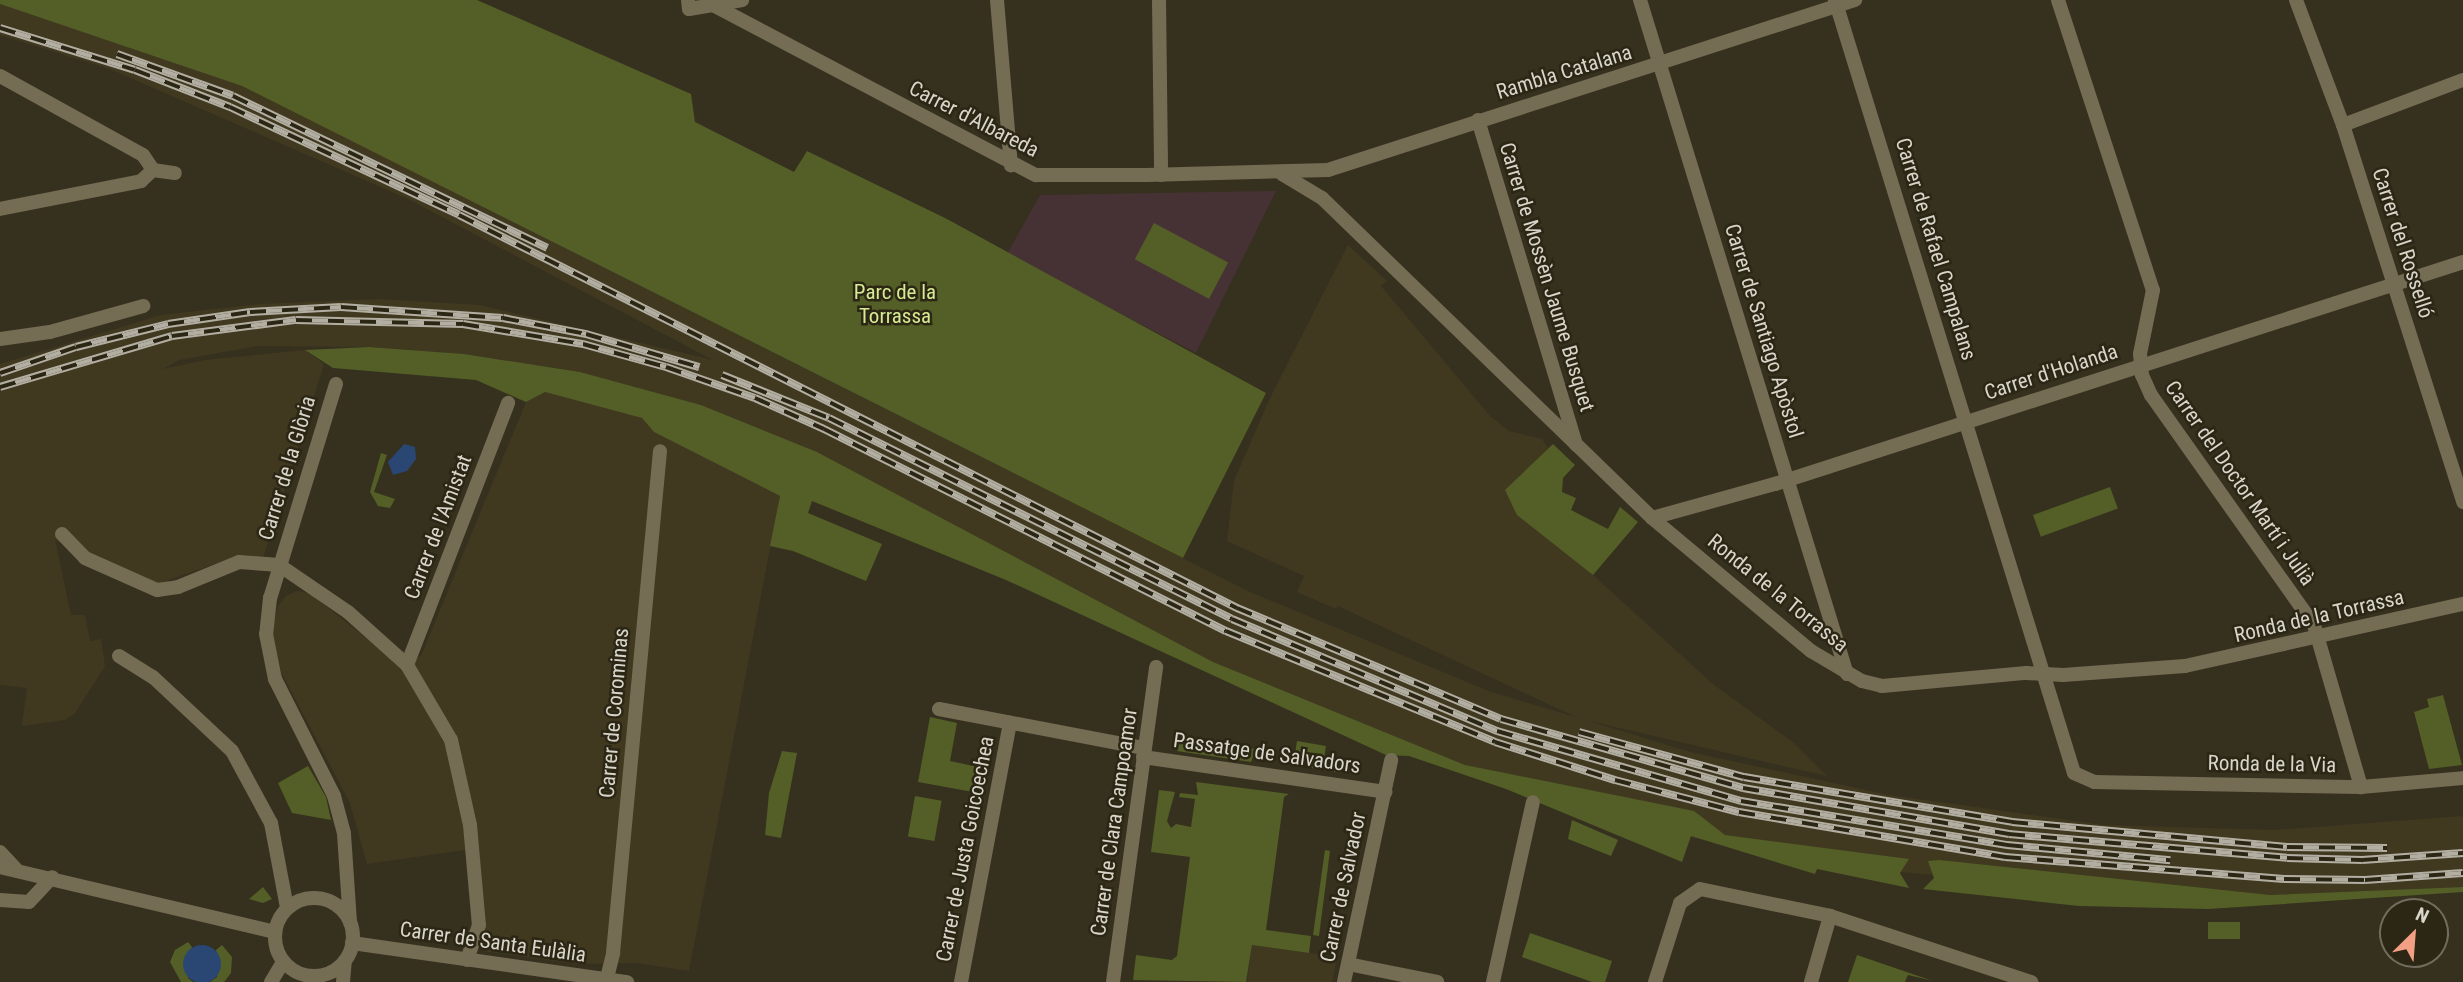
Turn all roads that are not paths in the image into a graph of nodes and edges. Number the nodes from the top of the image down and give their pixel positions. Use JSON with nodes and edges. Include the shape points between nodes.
{"nodes":[{"id":1,"x":742,"y":0,"type":"edge"},
{"id":2,"x":997,"y":0,"type":"edge"},
{"id":3,"x":1159,"y":0,"type":"edge"},
{"id":4,"x":1640,"y":0,"type":"edge"},
{"id":5,"x":1855,"y":0,"type":"edge"},
{"id":6,"x":2057,"y":0,"type":"edge"},
{"id":7,"x":2296,"y":0,"type":"edge"},
{"id":8,"x":1836,"y":3,"type":"edge"},
{"id":9,"x":688,"y":5,"type":"edge"},
{"id":10,"x":713,"y":5,"type":"junction"},
{"id":11,"x":1659,"y":65,"type":"junction"},
{"id":12,"x":0,"y":76,"type":"edge"},
{"id":13,"x":2463,"y":80,"type":"edge"},
{"id":14,"x":1478,"y":120,"type":"junction"},
{"id":15,"x":2343,"y":125,"type":"junction"},
{"id":16,"x":1011,"y":165,"type":"junction"},
{"id":17,"x":153,"y":170,"type":"junction"},
{"id":18,"x":1328,"y":170,"type":"junction"},
{"id":19,"x":175,"y":173,"type":"dead end"},
{"id":20,"x":1282,"y":174,"type":"junction"},
{"id":21,"x":1161,"y":175,"type":"junction"},
{"id":22,"x":1322,"y":198,"type":"junction"},
{"id":23,"x":0,"y":209,"type":"edge"},
{"id":24,"x":2463,"y":262,"type":"edge"},
{"id":25,"x":2394,"y":282,"type":"junction"},
{"id":26,"x":143,"y":306,"type":"dead end"},
{"id":27,"x":0,"y":339,"type":"edge"},
{"id":28,"x":2140,"y":365,"type":"junction"},
{"id":29,"x":335,"y":384,"type":"dead end"},
{"id":30,"x":508,"y":403,"type":"dead end"},
{"id":31,"x":1968,"y":422,"type":"junction"},
{"id":32,"x":1576,"y":446,"type":"junction"},
{"id":33,"x":2463,"y":446,"type":"edge"},
{"id":34,"x":2447,"y":450,"type":"junction"},
{"id":35,"x":660,"y":451,"type":"dead end"},
{"id":36,"x":1787,"y":479,"type":"junction"},
{"id":37,"x":2463,"y":502,"type":"edge"},
{"id":38,"x":1652,"y":518,"type":"junction"},
{"id":39,"x":62,"y":534,"type":"dead end"},
{"id":40,"x":279,"y":565,"type":"junction"},
{"id":41,"x":2463,"y":604,"type":"edge"},
{"id":42,"x":2320,"y":638,"type":"junction"},
{"id":43,"x":119,"y":656,"type":"dead end"},
{"id":44,"x":407,"y":666,"type":"junction"},
{"id":45,"x":1156,"y":667,"type":"dead end"},
{"id":46,"x":2044,"y":673,"type":"junction"},
{"id":47,"x":1847,"y":674,"type":"junction"},
{"id":48,"x":939,"y":709,"type":"dead end"},
{"id":49,"x":1010,"y":723,"type":"junction"},
{"id":50,"x":1144,"y":752,"type":"junction"},
{"id":51,"x":1391,"y":760,"type":"dead end"},
{"id":52,"x":2079,"y":778,"type":"joint"},
{"id":53,"x":2463,"y":779,"type":"edge"},
{"id":54,"x":2361,"y":787,"type":"junction"},
{"id":55,"x":1385,"y":792,"type":"junction"},
{"id":56,"x":1533,"y":802,"type":"dead end"},
{"id":57,"x":0,"y":852,"type":"edge"},
{"id":58,"x":0,"y":867,"type":"edge"},
{"id":59,"x":16,"y":869,"type":"junction"},
{"id":60,"x":52,"y":877,"type":"junction"},
{"id":61,"x":0,"y":900,"type":"edge"},
{"id":62,"x":287,"y":908,"type":"junction"},
{"id":63,"x":1830,"y":916,"type":"junction"},
{"id":64,"x":350,"y":923,"type":"junction"},
{"id":65,"x":274,"y":932,"type":"junction"},
{"id":66,"x":352,"y":943,"type":"junction"},
{"id":67,"x":467,"y":960,"type":"junction"},
{"id":68,"x":345,"y":961,"type":"junction"},
{"id":69,"x":283,"y":962,"type":"junction"},
{"id":70,"x":1348,"y":964,"type":"junction"},
{"id":71,"x":318,"y":979,"type":"edge"},
{"id":72,"x":606,"y":980,"type":"edge"},
{"id":73,"x":271,"y":982,"type":"edge"},
{"id":74,"x":343,"y":982,"type":"edge"},
{"id":75,"x":627,"y":982,"type":"edge"},
{"id":76,"x":961,"y":982,"type":"edge"},
{"id":77,"x":1113,"y":982,"type":"edge"},
{"id":78,"x":1344,"y":982,"type":"edge"},
{"id":79,"x":1437,"y":982,"type":"edge"},
{"id":80,"x":1493,"y":982,"type":"edge"},
{"id":81,"x":1655,"y":982,"type":"edge"},
{"id":82,"x":1811,"y":982,"type":"edge"},
{"id":83,"x":2031,"y":982,"type":"edge"}],
"edges":[{"from":1,"to":10,"type":"street"},
{"from":2,"to":16,"type":"street"},
{"from":3,"to":21,"type":"street"},
{"from":4,"to":11,"type":"street","name":"Carrer de Santiago Apòstol"},
{"from":5,"to":8,"type":"street","name":"Rambla Catalana"},
{"from":6,"to":28,"type":"street","via":[[2153,290]]},
{"from":7,"to":15,"type":"street","name":"Carrer del Rosselló"},
{"from":8,"to":11,"type":"street","name":"Rambla Catalana"},
{"from":8,"to":31,"type":"street","name":"Carrer de Rafael Campalans"},
{"from":9,"to":10,"type":"street"},
{"from":10,"to":16,"type":"street","name":"Carrer d'Albareda"},
{"from":11,"to":14,"type":"street","name":"Rambla Catalana"},
{"from":11,"to":36,"type":"street","name":"Carrer de Santiago Apòstol"},
{"from":12,"to":17,"type":"street","via":[[143,156]]},
{"from":13,"to":15,"type":"street"},
{"from":14,"to":18,"type":"street","name":"Rambla Catalana"},
{"from":14,"to":32,"type":"street","name":"Carrer de Mossèn Jaume Busquet"},
{"from":15,"to":25,"type":"street","name":"Carrer del Rosselló"},
{"from":16,"to":21,"type":"street","name":"Carrer d'Albareda","via":[[1036,175]]},
{"from":17,"to":19,"type":"street"},
{"from":17,"to":23,"type":"street","via":[[141,181]]},
{"from":18,"to":20,"type":"street","name":"Rambla Catalana"},
{"from":18,"to":22,"type":"street","via":[[1321,185]]},
{"from":20,"to":21,"type":"street","name":"Carrer d'Albareda"},
{"from":20,"to":22,"type":"street","name":"Ronda de la Torrassa"},
{"from":22,"to":32,"type":"street","name":"Ronda de la Torrassa"},
{"from":24,"to":25,"type":"street","name":"Carrer d'Holanda"},
{"from":25,"to":28,"type":"street","name":"Carrer d'Holanda"},
{"from":25,"to":34,"type":"street","name":"Carrer del Rosselló"},
{"from":26,"to":27,"type":"street","via":[[50,332]]},
{"from":28,"to":31,"type":"street","name":"Carrer d'Holanda"},
{"from":28,"to":42,"type":"street","name":"Carrer del Doctor Martí i Julià","via":[[2151,395]]},
{"from":29,"to":40,"type":"street","name":"Carrer de la Glòria"},
{"from":30,"to":44,"type":"street","name":"Carrer de l'Amistat"},
{"from":31,"to":36,"type":"street","name":"Carrer d'Holanda"},
{"from":31,"to":46,"type":"street","name":"Carrer de Rafael Campalans"},
{"from":32,"to":38,"type":"street","name":"Ronda de la Torrassa"},
{"from":33,"to":34,"type":"street"},
{"from":34,"to":37,"type":"street","name":"Carrer del Rosselló"},
{"from":35,"to":72,"type":"street","name":"Carrer de Corominas"},
{"from":36,"to":38,"type":"street","name":"Carrer d'Holanda"},
{"from":36,"to":47,"type":"street","name":"Carrer de Santiago Apòstol"},
{"from":38,"to":47,"type":"street","name":"Ronda de la Torrassa","via":[[1811,651]]},
{"from":39,"to":40,"type":"street","via":[[85,558],[156,590],[178,587],[239,562]]},
{"from":40,"to":44,"type":"street","via":[[348,611]]},
{"from":40,"to":64,"type":"street","name":"Carrer de la Glòria","via":[[266,634],[275,679],[334,796],[344,834]]},
{"from":41,"to":42,"type":"street","name":"Ronda de la Torrassa"},
{"from":42,"to":46,"type":"street","name":"Ronda de la Torrassa","via":[[2185,666]]},
{"from":42,"to":54,"type":"street","name":"Carrer del Doctor Martí i Julià"},
{"from":43,"to":62,"type":"street","via":[[153,677],[207,723],[253,783],[271,823]]},
{"from":44,"to":67,"type":"street","via":[[451,740],[470,825],[480,925]]},
{"from":45,"to":50,"type":"street","name":"Carrer de Clara Campoamor"},
{"from":46,"to":47,"type":"street","name":"Ronda de la Torrassa","via":[[1882,686]]},
{"from":46,"to":52,"type":"street","name":"Carrer de Rafael Campalans","via":[[2071,768]]},
{"from":48,"to":49,"type":"street","name":"Passatge de Salvadors"},
{"from":49,"to":50,"type":"street","name":"Passatge de Salvadors"},
{"from":49,"to":76,"type":"street","name":"Carrer de Justa Goicoechea"},
{"from":50,"to":55,"type":"street","name":"Passatge de Salvadors"},
{"from":50,"to":77,"type":"street","name":"Carrer de Clara Campoamor"},
{"from":51,"to":55,"type":"street","name":"Carrer de Salvador"},
{"from":52,"to":54,"type":"street","name":"Ronda de la Via","via":[[2094,782]]},
{"from":53,"to":54,"type":"street","name":"Ronda de la Via"},
{"from":55,"to":70,"type":"street","name":"Carrer de Salvador"},
{"from":56,"to":80,"type":"street"},
{"from":57,"to":59,"type":"street"},
{"from":58,"to":59,"type":"street"},
{"from":59,"to":60,"type":"street"},
{"from":60,"to":61,"type":"street","via":[[29,902]]},
{"from":60,"to":65,"type":"street"},
{"from":62,"to":64,"type":"street","via":[[315,897],[337,905]]},
{"from":62,"to":65,"type":"street"},
{"from":63,"to":81,"type":"street","via":[[1712,890],[1692,891],[1680,903]]},
{"from":63,"to":82,"type":"street"},
{"from":63,"to":83,"type":"street"},
{"from":64,"to":66,"type":"street"},
{"from":65,"to":69,"type":"street"},
{"from":66,"to":67,"type":"street","name":"Carrer de Santa Eulàlia"},
{"from":66,"to":68,"type":"street"},
{"from":67,"to":72,"type":"street","name":"Carrer de Santa Eulàlia"},
{"from":68,"to":71,"type":"street"},
{"from":68,"to":74,"type":"street"},
{"from":69,"to":71,"type":"street"},
{"from":69,"to":73,"type":"street"},
{"from":70,"to":78,"type":"street","name":"Carrer de Salvador"},
{"from":70,"to":79,"type":"street"},
{"from":72,"to":75,"type":"street","name":"Carrer de Santa Eulàlia"}]}
